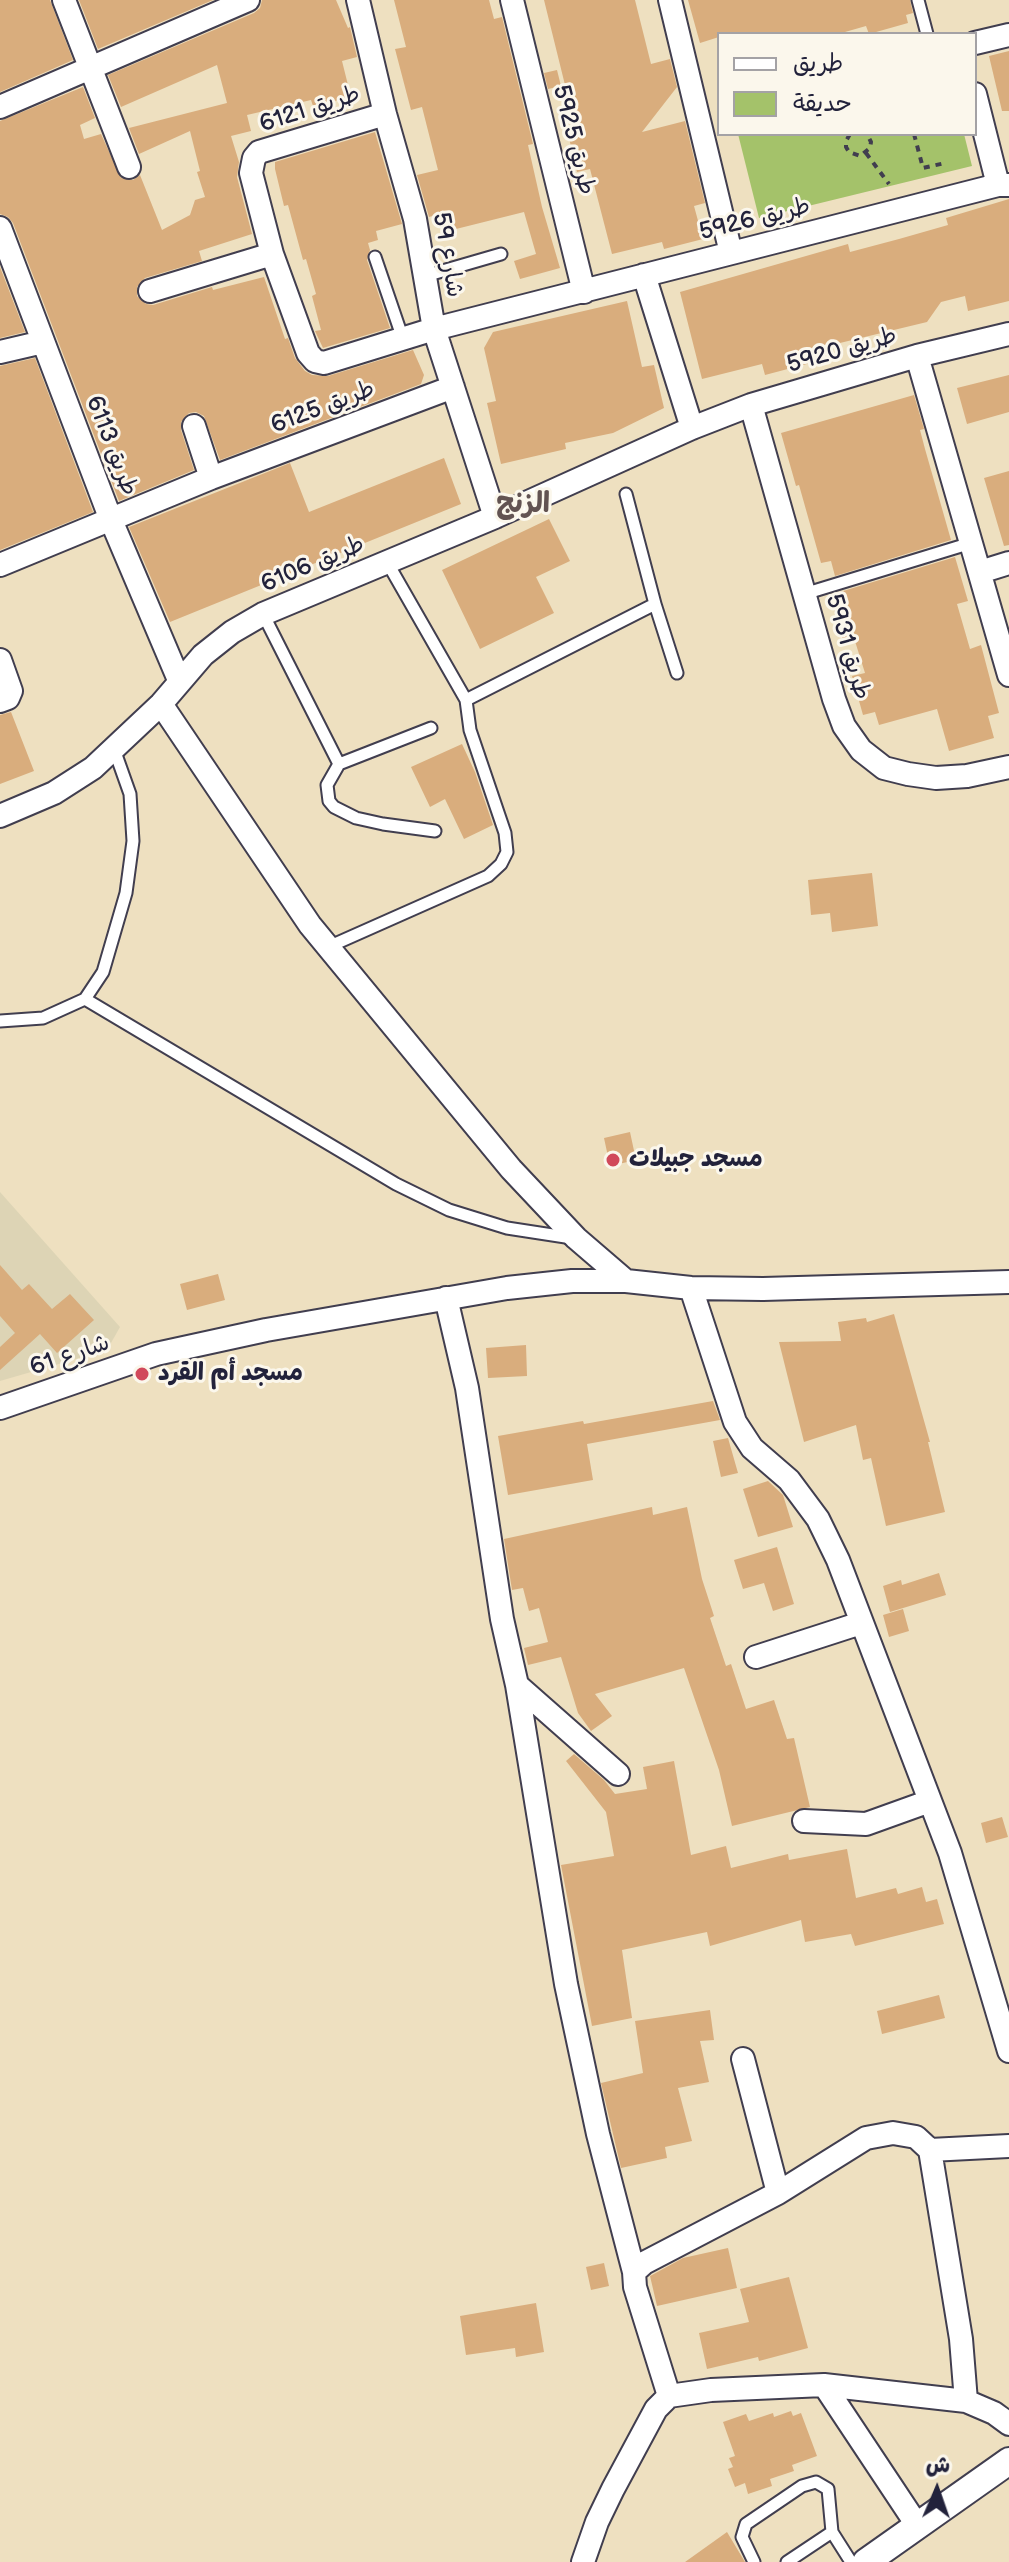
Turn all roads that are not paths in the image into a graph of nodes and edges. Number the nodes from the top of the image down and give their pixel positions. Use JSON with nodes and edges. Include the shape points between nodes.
{"nodes":[{"id":1,"x":64,"y":0,"type":"edge"},
{"id":2,"x":248,"y":0,"type":"edge"},
{"id":3,"x":358,"y":0,"type":"edge"},
{"id":4,"x":512,"y":0,"type":"edge"},
{"id":5,"x":670,"y":0,"type":"edge"},
{"id":6,"x":918,"y":0,"type":"edge"},
{"id":7,"x":926,"y":32,"type":"edge"},
{"id":8,"x":1009,"y":35,"type":"edge"},
{"id":9,"x":977,"y":43,"type":"edge"},
{"id":10,"x":90,"y":69,"type":"junction"},
{"id":11,"x":977,"y":100,"type":"edge"},
{"id":12,"x":708,"y":106,"type":"edge"},
{"id":13,"x":0,"y":107,"type":"edge"},
{"id":14,"x":385,"y":114,"type":"junction"},
{"id":15,"x":129,"y":167,"type":"dead end"},
{"id":16,"x":1004,"y":185,"type":"edge"},
{"id":17,"x":0,"y":228,"type":"edge"},
{"id":18,"x":731,"y":253,"type":"junction"},
{"id":19,"x":272,"y":254,"type":"junction"},
{"id":20,"x":501,"y":254,"type":"dead end"},
{"id":21,"x":375,"y":257,"type":"dead end"},
{"id":22,"x":644,"y":275,"type":"junction"},
{"id":23,"x":425,"y":276,"type":"junction"},
{"id":24,"x":150,"y":291,"type":"dead end"},
{"id":25,"x":584,"y":292,"type":"junction"},
{"id":26,"x":434,"y":329,"type":"junction"},
{"id":27,"x":1009,"y":334,"type":"edge"},
{"id":28,"x":403,"y":339,"type":"junction"},
{"id":29,"x":43,"y":342,"type":"junction"},
{"id":30,"x":0,"y":352,"type":"edge"},
{"id":31,"x":917,"y":356,"type":"junction"},
{"id":32,"x":453,"y":387,"type":"junction"},
{"id":33,"x":751,"y":405,"type":"junction"},
{"id":34,"x":194,"y":426,"type":"dead end"},
{"id":35,"x":692,"y":428,"type":"junction"},
{"id":36,"x":211,"y":478,"type":"junction"},
{"id":37,"x":626,"y":494,"type":"dead end"},
{"id":38,"x":495,"y":517,"type":"junction"},
{"id":39,"x":111,"y":520,"type":"junction"},
{"id":40,"x":971,"y":543,"type":"junction"},
{"id":41,"x":387,"y":561,"type":"junction"},
{"id":42,"x":1009,"y":563,"type":"edge"},
{"id":43,"x":0,"y":565,"type":"edge"},
{"id":44,"x":980,"y":572,"type":"junction"},
{"id":45,"x":804,"y":594,"type":"junction"},
{"id":46,"x":655,"y":604,"type":"junction"},
{"id":47,"x":263,"y":614,"type":"junction"},
{"id":48,"x":0,"y":660,"type":"edge"},
{"id":49,"x":677,"y":673,"type":"dead end"},
{"id":50,"x":1009,"y":675,"type":"edge"},
{"id":51,"x":179,"y":680,"type":"junction"},
{"id":52,"x":4,"y":700,"type":"edge"},
{"id":53,"x":466,"y":700,"type":"junction"},
{"id":54,"x":161,"y":704,"type":"junction"},
{"id":55,"x":431,"y":728,"type":"dead end"},
{"id":56,"x":114,"y":749,"type":"junction"},
{"id":57,"x":339,"y":764,"type":"junction"},
{"id":58,"x":1009,"y":767,"type":"edge"},
{"id":59,"x":0,"y":816,"type":"edge"},
{"id":60,"x":435,"y":831,"type":"dead end"},
{"id":61,"x":328,"y":947,"type":"junction"},
{"id":62,"x":85,"y":999,"type":"junction"},
{"id":63,"x":0,"y":1021,"type":"edge"},
{"id":64,"x":576,"y":1238,"type":"junction"},
{"id":65,"x":626,"y":1281,"type":"junction"},
{"id":66,"x":1009,"y":1282,"type":"edge"},
{"id":67,"x":691,"y":1288,"type":"junction"},
{"id":68,"x":446,"y":1298,"type":"junction"},
{"id":69,"x":0,"y":1408,"type":"edge"},
{"id":70,"x":861,"y":1623,"type":"junction"},
{"id":71,"x":756,"y":1657,"type":"dead end"},
{"id":72,"x":517,"y":1685,"type":"junction"},
{"id":73,"x":618,"y":1774,"type":"dead end"},
{"id":74,"x":930,"y":1801,"type":"junction"},
{"id":75,"x":804,"y":1821,"type":"dead end"},
{"id":76,"x":1009,"y":2051,"type":"edge"},
{"id":77,"x":743,"y":2059,"type":"dead end"},
{"id":78,"x":1009,"y":2146,"type":"edge"},
{"id":79,"x":930,"y":2150,"type":"junction"},
{"id":80,"x":778,"y":2193,"type":"junction"},
{"id":81,"x":634,"y":2272,"type":"junction"},
{"id":82,"x":824,"y":2385,"type":"junction"},
{"id":83,"x":669,"y":2396,"type":"junction"},
{"id":84,"x":966,"y":2401,"type":"junction"},
{"id":85,"x":1009,"y":2424,"type":"edge"},
{"id":86,"x":1009,"y":2461,"type":"edge"},
{"id":87,"x":917,"y":2525,"type":"junction"},
{"id":88,"x":832,"y":2532,"type":"junction"},
{"id":89,"x":583,"y":2562,"type":"edge"},
{"id":90,"x":754,"y":2562,"type":"edge"},
{"id":91,"x":787,"y":2562,"type":"edge"},
{"id":92,"x":851,"y":2562,"type":"edge"},
{"id":93,"x":866,"y":2562,"type":"edge"}],
"edges":[{"from":1,"to":10,"type":"street"},
{"from":2,"to":10,"type":"street"},
{"from":3,"to":14,"type":"street","name":"شارع 59"},
{"from":4,"to":25,"type":"street","name":"طريق 5925"},
{"from":5,"to":12,"type":"street"},
{"from":6,"to":7,"type":"lane"},
{"from":8,"to":9,"type":"street"},
{"from":10,"to":13,"type":"street"},
{"from":10,"to":15,"type":"street"},
{"from":11,"to":16,"type":"street","name":"طريق 5926"},
{"from":12,"to":18,"type":"street"},
{"from":14,"to":19,"type":"street","name":"طريق 6121","via":[[259,152],[254,158],[251,173]]},
{"from":14,"to":23,"type":"street","name":"شارع 59"},
{"from":16,"to":18,"type":"street","name":"طريق 5926"},
{"from":17,"to":29,"type":"street","name":"طريق 6113"},
{"from":18,"to":22,"type":"street","name":"طريق 5926"},
{"from":19,"to":24,"type":"street"},
{"from":19,"to":28,"type":"street","name":"طريق 6121","via":[[315,361],[324,363]]},
{"from":20,"to":23,"type":"lane"},
{"from":21,"to":28,"type":"lane"},
{"from":22,"to":25,"type":"street","name":"طريق 5926"},
{"from":22,"to":35,"type":"street"},
{"from":23,"to":26,"type":"street","name":"شارع 59"},
{"from":25,"to":26,"type":"street","name":"طريق 5926"},
{"from":26,"to":28,"type":"street","name":"طريق 6121"},
{"from":26,"to":32,"type":"street","name":"شارع 59"},
{"from":27,"to":31,"type":"street","name":"طريق 5920"},
{"from":29,"to":30,"type":"street"},
{"from":29,"to":39,"type":"street","name":"طريق 6113"},
{"from":31,"to":33,"type":"street","name":"طريق 5920"},
{"from":31,"to":40,"type":"street"},
{"from":32,"to":36,"type":"street","name":"طريق 6125"},
{"from":32,"to":38,"type":"street","name":"شارع 59"},
{"from":33,"to":35,"type":"street","name":"طريق 5920"},
{"from":33,"to":45,"type":"street","name":"طريق 5931"},
{"from":34,"to":36,"type":"street"},
{"from":35,"to":38,"type":"street","name":"طريق 6106"},
{"from":36,"to":39,"type":"street","name":"طريق 6125"},
{"from":37,"to":46,"type":"lane"},
{"from":38,"to":41,"type":"street","name":"طريق 6106"},
{"from":39,"to":43,"type":"street","name":"طريق 6125"},
{"from":39,"to":51,"type":"street","name":"طريق 6113"},
{"from":40,"to":44,"type":"street"},
{"from":40,"to":45,"type":"lane"},
{"from":41,"to":47,"type":"street","name":"طريق 6106"},
{"from":41,"to":53,"type":"lane"},
{"from":42,"to":44,"type":"street"},
{"from":44,"to":50,"type":"street"},
{"from":45,"to":58,"type":"street","name":"طريق 5931","via":[[834,699],[861,750],[884,768],[936,778]]},
{"from":46,"to":49,"type":"lane"},
{"from":46,"to":53,"type":"lane"},
{"from":47,"to":51,"type":"street","name":"طريق 6106","via":[[232,632]]},
{"from":47,"to":57,"type":"lane"},
{"from":48,"to":52,"type":"street","via":[[11,691]]},
{"from":51,"to":54,"type":"street","name":"طريق 6106"},
{"from":53,"to":61,"type":"lane","via":[[478,758],[505,833],[507,852],[501,864],[488,876]]},
{"from":54,"to":56,"type":"street","name":"طريق 6106"},
{"from":54,"to":61,"type":"street"},
{"from":55,"to":57,"type":"lane"},
{"from":56,"to":59,"type":"street","name":"طريق 6106","via":[[54,793]]},
{"from":56,"to":62,"type":"lane","via":[[130,794],[133,841],[126,893],[103,972]]},
{"from":57,"to":60,"type":"lane","via":[[327,785],[334,807],[356,818]]},
{"from":61,"to":64,"type":"street","via":[[511,1169]]},
{"from":62,"to":63,"type":"lane","via":[[43,1018]]},
{"from":62,"to":64,"type":"lane","via":[[396,1184],[449,1210],[507,1228]]},
{"from":64,"to":65,"type":"street"},
{"from":65,"to":67,"type":"street","name":"شارع 61"},
{"from":65,"to":68,"type":"street","name":"شارع 61","via":[[559,1282]]},
{"from":66,"to":67,"type":"street","name":"شارع 61"},
{"from":67,"to":70,"type":"street","via":[[735,1422],[818,1519]]},
{"from":68,"to":69,"type":"street","name":"شارع 61","via":[[156,1354]]},
{"from":68,"to":72,"type":"street","via":[[467,1388]]},
{"from":70,"to":71,"type":"street"},
{"from":70,"to":74,"type":"street"},
{"from":72,"to":73,"type":"street"},
{"from":72,"to":81,"type":"street","via":[[566,1984]]},
{"from":74,"to":75,"type":"street","via":[[866,1824]]},
{"from":74,"to":76,"type":"street"},
{"from":77,"to":80,"type":"street"},
{"from":78,"to":79,"type":"street"},
{"from":79,"to":80,"type":"street","via":[[916,2137],[893,2133],[866,2138]]},
{"from":79,"to":84,"type":"street"},
{"from":80,"to":81,"type":"street"},
{"from":81,"to":83,"type":"street"},
{"from":82,"to":83,"type":"street"},
{"from":82,"to":84,"type":"street"},
{"from":82,"to":87,"type":"street"},
{"from":83,"to":89,"type":"street","via":[[656,2409],[613,2489]]},
{"from":84,"to":85,"type":"street"},
{"from":86,"to":87,"type":"street"},
{"from":87,"to":93,"type":"street"},
{"from":88,"to":90,"type":"lane","via":[[828,2489],[808,2482],[746,2524],[742,2537]]},
{"from":88,"to":91,"type":"lane"},
{"from":88,"to":92,"type":"lane"}]}
